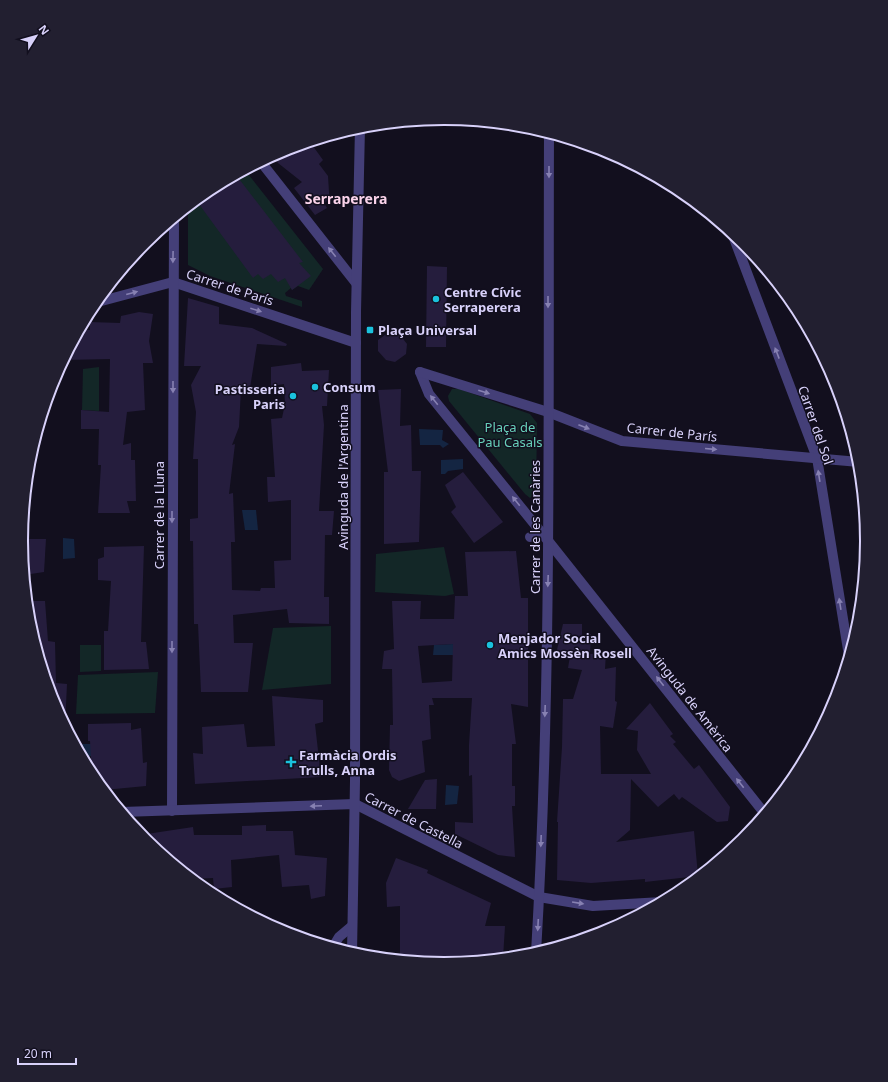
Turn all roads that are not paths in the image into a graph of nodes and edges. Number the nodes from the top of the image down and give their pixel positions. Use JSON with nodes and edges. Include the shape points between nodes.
{"nodes":[{"id":1,"x":360,"y":134,"type":"edge"},
{"id":2,"x":549,"y":138,"type":"edge"},
{"id":3,"x":264,"y":166,"type":"edge"},
{"id":4,"x":174,"y":225,"type":"edge"},
{"id":5,"x":737,"y":246,"type":"edge"},
{"id":6,"x":173,"y":282,"type":"junction"},
{"id":7,"x":356,"y":283,"type":"junction"},
{"id":8,"x":105,"y":300,"type":"edge"},
{"id":9,"x":356,"y":343,"type":"junction"},
{"id":10,"x":420,"y":372,"type":"joint"},
{"id":11,"x":548,"y":412,"type":"junction"},
{"id":12,"x":817,"y":458,"type":"junction"},
{"id":13,"x":852,"y":461,"type":"edge"},
{"id":14,"x":530,"y":537,"type":"dead end"},
{"id":15,"x":546,"y":538,"type":"junction"},
{"id":16,"x":847,"y":644,"type":"edge"},
{"id":17,"x":355,"y":804,"type":"junction"},
{"id":18,"x":761,"y":810,"type":"edge"},
{"id":19,"x":172,"y":811,"type":"junction"},
{"id":20,"x":128,"y":812,"type":"edge"},
{"id":21,"x":539,"y":897,"type":"junction"},
{"id":22,"x":649,"y":903,"type":"edge"},
{"id":23,"x":352,"y":926,"type":"junction"},
{"id":24,"x":335,"y":943,"type":"edge"},
{"id":25,"x":536,"y":946,"type":"edge"},
{"id":26,"x":352,"y":947,"type":"edge"}],
"edges":[{"from":1,"to":7,"type":"street","name":"Avinguda de l'Argentina"},
{"from":2,"to":11,"type":"street","name":"Carrer de les Canàries","one_way":true},
{"from":7,"to":3,"type":"street","one_way":true},
{"from":4,"to":6,"type":"street","name":"Carrer de la Lluna","one_way":true},
{"from":12,"to":5,"type":"street","name":"Carrer del Sol","one_way":true},
{"from":8,"to":6,"type":"street","name":"Carrer de París","one_way":true},
{"from":6,"to":9,"type":"street","name":"Carrer de París","one_way":true},
{"from":6,"to":19,"type":"street","name":"Carrer de la Lluna","one_way":true},
{"from":7,"to":9,"type":"street","name":"Avinguda de l'Argentina"},
{"from":9,"to":17,"type":"street","name":"Avinguda de l'Argentina"},
{"from":10,"to":11,"type":"street","name":"Carrer de París","one_way":true},
{"from":15,"to":10,"type":"street","name":"Avinguda de Amèrica","one_way":true,"via":[[429,394]]},
{"from":11,"to":12,"type":"street","name":"Carrer de París","one_way":true,"via":[[622,441]]},
{"from":11,"to":15,"type":"street","name":"Carrer de les Canàries"},
{"from":12,"to":13,"type":"street","name":"Carrer de París"},
{"from":16,"to":12,"type":"street","name":"Carrer del Sol","one_way":true},
{"from":14,"to":15,"type":"street"},
{"from":18,"to":15,"type":"street","name":"Avinguda de Amèrica","one_way":true},
{"from":15,"to":21,"type":"street","name":"Carrer de les Canàries","one_way":true},
{"from":17,"to":19,"type":"street","name":"Carrer de Castella","one_way":true},
{"from":17,"to":21,"type":"street","name":"Carrer de Castella"},
{"from":17,"to":23,"type":"street","name":"Avinguda de l'Argentina"},
{"from":19,"to":20,"type":"street","name":"Carrer de Castella"},
{"from":21,"to":22,"type":"street","name":"Carrer de Castella","one_way":true,"via":[[593,906]]},
{"from":21,"to":25,"type":"street","name":"Carrer de les Canàries","one_way":true},
{"from":23,"to":24,"type":"street"},
{"from":23,"to":26,"type":"street","name":"Avinguda de l'Argentina"}]}
